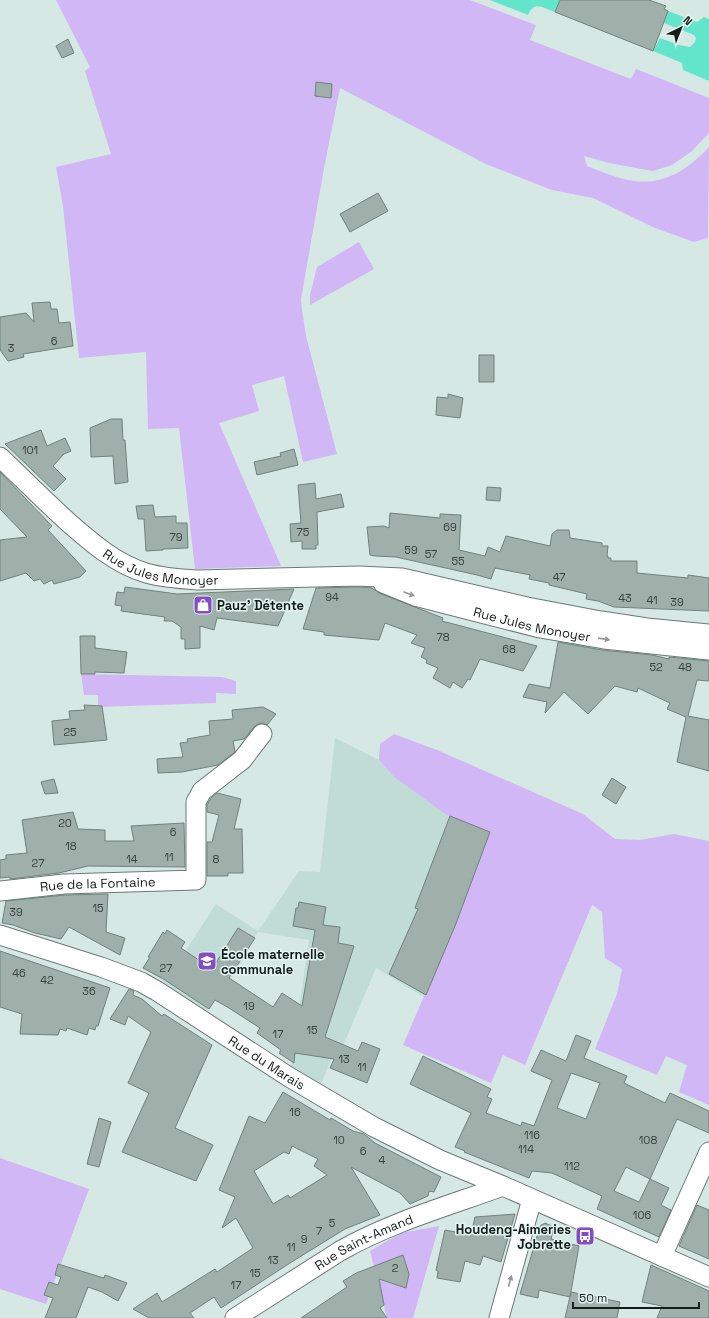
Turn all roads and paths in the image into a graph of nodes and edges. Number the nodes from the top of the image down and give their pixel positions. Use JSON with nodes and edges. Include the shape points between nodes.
{"nodes":[{"id":1,"x":0,"y":457,"type":"edge"},
{"id":2,"x":359,"y":576,"type":"junction"},
{"id":3,"x":709,"y":634,"type":"edge"},
{"id":4,"x":709,"y":650,"type":"edge"},
{"id":5,"x":262,"y":734,"type":"dead end"},
{"id":6,"x":0,"y":891,"type":"edge"},
{"id":7,"x":0,"y":935,"type":"edge"},
{"id":8,"x":709,"y":1152,"type":"edge"},
{"id":9,"x":504,"y":1186,"type":"junction"},
{"id":10,"x":532,"y":1199,"type":"junction"},
{"id":11,"x":662,"y":1256,"type":"junction"},
{"id":12,"x":709,"y":1277,"type":"edge"},
{"id":13,"x":234,"y":1318,"type":"edge"},
{"id":14,"x":499,"y":1318,"type":"edge"}],
"edges":[{"from":1,"to":2,"type":"street","name":"Rue Jules Monoyer","via":[[90,542],[118,562],[146,573],[198,580]]},
{"from":2,"to":3,"type":"street","name":"Rue Jules Monoyer","via":[[402,578],[601,621]]},
{"from":2,"to":4,"type":"street","name":"Rue Jules Monoyer","one_way":true,"via":[[415,596],[540,628],[604,639]]},
{"from":5,"to":6,"type":"street","name":"Rue de la Fontaine","via":[[242,760],[202,791],[196,802],[196,880],[64,884]]},
{"from":7,"to":9,"type":"street","name":"Rue du Marais","via":[[141,982],[301,1084],[374,1127],[440,1160]]},
{"from":8,"to":11,"type":"street"},
{"from":9,"to":10,"type":"street","name":"Rue du Marais"},
{"from":9,"to":13,"type":"street","name":"Rue Saint-Amand","via":[[416,1216],[357,1241]]},
{"from":10,"to":11,"type":"street","name":"Rue du Marais"},
{"from":14,"to":10,"type":"street","one_way":true},
{"from":11,"to":12,"type":"street","name":"Rue du Marais"}]}
